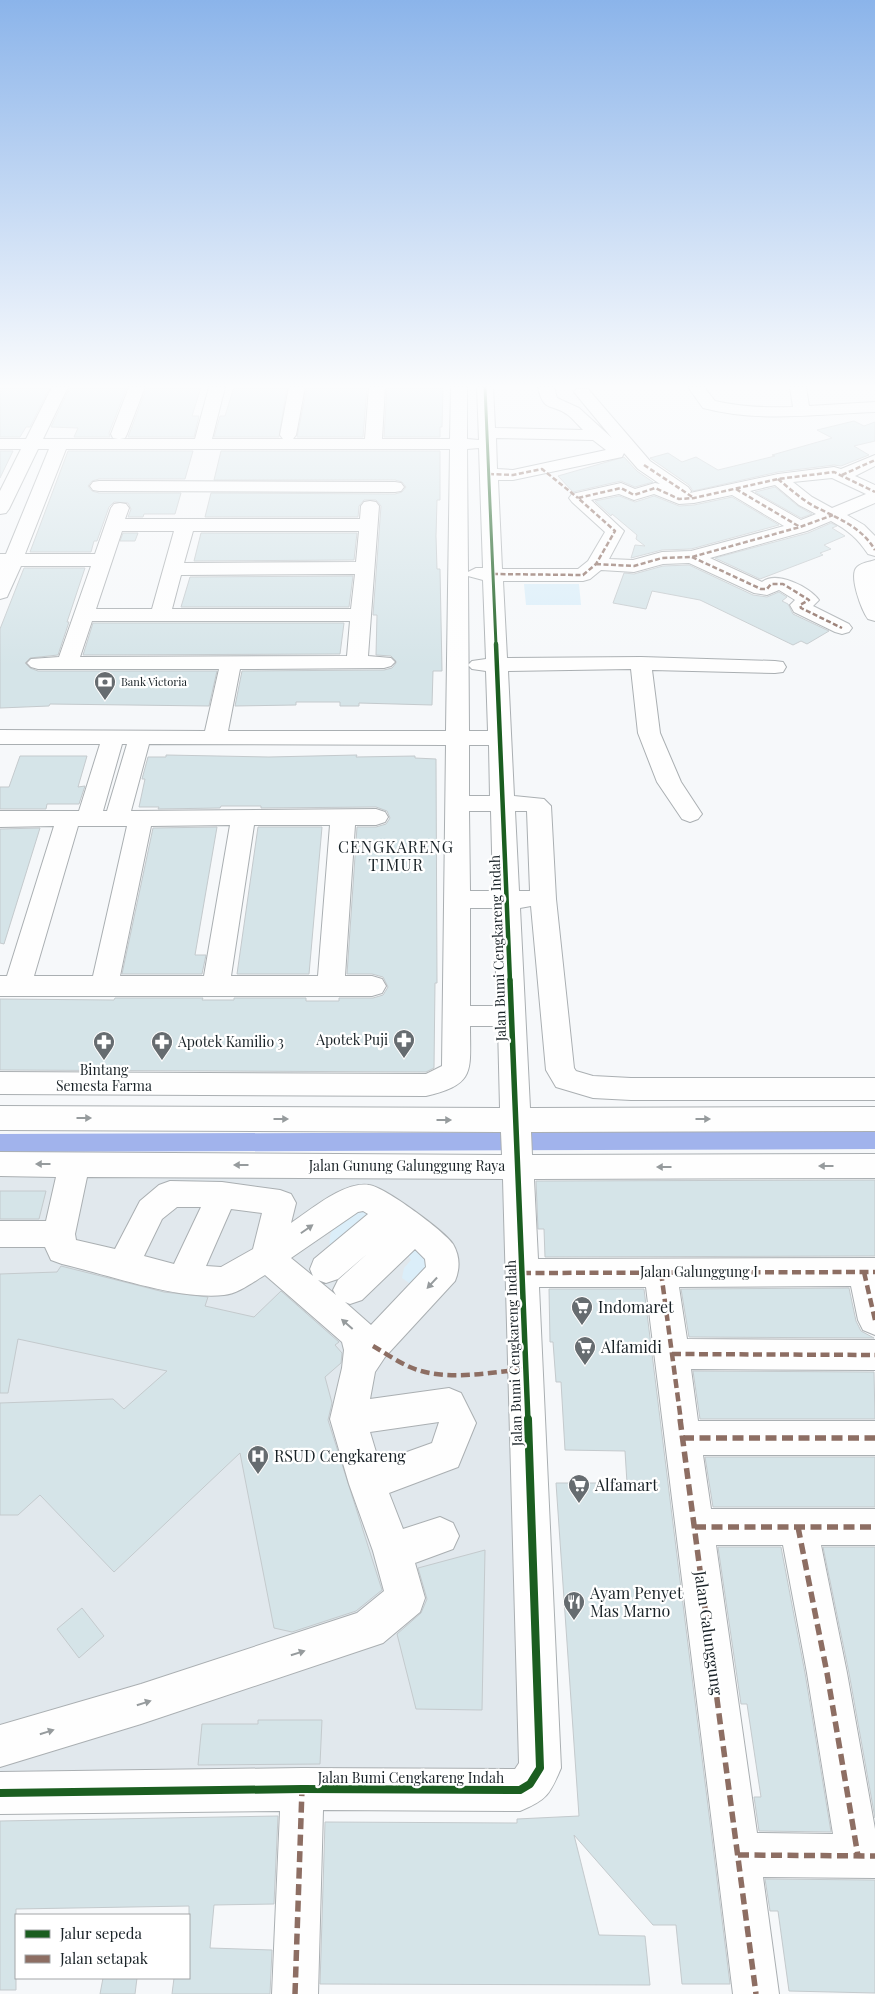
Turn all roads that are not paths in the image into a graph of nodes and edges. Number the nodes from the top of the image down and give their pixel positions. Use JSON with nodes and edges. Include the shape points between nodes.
{"nodes":[{"id":1,"x":19,"y":480,"type":"edge"},
{"id":2,"x":27,"y":480,"type":"edge"},
{"id":3,"x":32,"y":480,"type":"edge"},
{"id":4,"x":458,"y":480,"type":"edge"},
{"id":5,"x":489,"y":480,"type":"edge"},
{"id":6,"x":565,"y":480,"type":"edge"},
{"id":7,"x":667,"y":480,"type":"edge"},
{"id":8,"x":773,"y":480,"type":"edge"},
{"id":9,"x":779,"y":480,"type":"edge"},
{"id":10,"x":852,"y":480,"type":"edge"},
{"id":11,"x":99,"y":486,"type":"dead end"},
{"id":12,"x":127,"y":486,"type":"junction"},
{"id":13,"x":371,"y":487,"type":"junction"},
{"id":14,"x":395,"y":487,"type":"dead end"},
{"id":15,"x":736,"y":488,"type":"junction"},
{"id":16,"x":875,"y":492,"type":"edge"},
{"id":17,"x":875,"y":497,"type":"edge"},
{"id":18,"x":578,"y":498,"type":"junction"},
{"id":19,"x":694,"y":498,"type":"junction"},
{"id":20,"x":0,"y":509,"type":"edge"},
{"id":21,"x":833,"y":515,"type":"junction"},
{"id":22,"x":114,"y":525,"type":"junction"},
{"id":23,"x":185,"y":525,"type":"junction"},
{"id":24,"x":368,"y":525,"type":"junction"},
{"id":25,"x":8,"y":527,"type":"dead end"},
{"id":26,"x":800,"y":527,"type":"junction"},
{"id":27,"x":875,"y":550,"type":"edge"},
{"id":28,"x":692,"y":557,"type":"junction"},
{"id":29,"x":7,"y":564,"type":"edge"},
{"id":30,"x":100,"y":564,"type":"junction"},
{"id":31,"x":596,"y":564,"type":"junction"},
{"id":32,"x":875,"y":566,"type":"edge"},
{"id":33,"x":172,"y":568,"type":"junction"},
{"id":34,"x":365,"y":568,"type":"junction"},
{"id":35,"x":458,"y":574,"type":"junction"},
{"id":36,"x":493,"y":574,"type":"junction"},
{"id":37,"x":0,"y":593,"type":"edge"},
{"id":38,"x":160,"y":614,"type":"junction"},
{"id":39,"x":83,"y":615,"type":"junction"},
{"id":40,"x":361,"y":615,"type":"junction"},
{"id":41,"x":875,"y":615,"type":"edge"},
{"id":42,"x":842,"y":628,"type":"dead end"},
{"id":43,"x":231,"y":662,"type":"junction"},
{"id":44,"x":358,"y":662,"type":"junction"},
{"id":45,"x":384,"y":662,"type":"dead end"},
{"id":46,"x":38,"y":663,"type":"dead end"},
{"id":47,"x":67,"y":663,"type":"junction"},
{"id":48,"x":641,"y":663,"type":"junction"},
{"id":49,"x":458,"y":665,"type":"junction"},
{"id":50,"x":497,"y":665,"type":"junction"},
{"id":51,"x":775,"y":668,"type":"dead end"},
{"id":52,"x":0,"y":721,"type":"edge"},
{"id":53,"x":217,"y":729,"type":"junction"},
{"id":54,"x":333,"y":729,"type":"junction"},
{"id":55,"x":0,"y":737,"type":"edge"},
{"id":56,"x":105,"y":737,"type":"junction"},
{"id":57,"x":457,"y":737,"type":"junction"},
{"id":58,"x":500,"y":738,"type":"junction"},
{"id":59,"x":138,"y":745,"type":"junction"},
{"id":60,"x":291,"y":745,"type":"junction"},
{"id":61,"x":0,"y":752,"type":"edge"},
{"id":62,"x":457,"y":803,"type":"junction"},
{"id":63,"x":503,"y":803,"type":"junction"},
{"id":64,"x":690,"y":814,"type":"dead end"},
{"id":65,"x":376,"y":817,"type":"dead end"},
{"id":66,"x":78,"y":818,"type":"junction"},
{"id":67,"x":129,"y":818,"type":"junction"},
{"id":68,"x":243,"y":818,"type":"junction"},
{"id":69,"x":343,"y":818,"type":"junction"},
{"id":70,"x":0,"y":819,"type":"edge"},
{"id":71,"x":507,"y":899,"type":"junction"},
{"id":72,"x":543,"y":899,"type":"junction"},
{"id":73,"x":457,"y":900,"type":"junction"},
{"id":74,"x":9,"y":986,"type":"edge"},
{"id":75,"x":104,"y":986,"type":"junction"},
{"id":76,"x":216,"y":986,"type":"junction"},
{"id":77,"x":331,"y":986,"type":"junction"},
{"id":78,"x":372,"y":986,"type":"dead end"},
{"id":79,"x":457,"y":1016,"type":"junction"},
{"id":80,"x":512,"y":1016,"type":"junction"},
{"id":81,"x":0,"y":1083,"type":"edge"},
{"id":82,"x":350,"y":1084,"type":"junction"},
{"id":83,"x":631,"y":1089,"type":"junction"},
{"id":84,"x":875,"y":1089,"type":"edge"},
{"id":85,"x":0,"y":1118,"type":"edge"},
{"id":86,"x":349,"y":1119,"type":"junction"},
{"id":87,"x":635,"y":1119,"type":"junction"},
{"id":88,"x":875,"y":1119,"type":"edge"},
{"id":89,"x":516,"y":1143,"type":"junction"},
{"id":90,"x":0,"y":1164,"type":"edge"},
{"id":91,"x":74,"y":1164,"type":"junction"},
{"id":92,"x":276,"y":1165,"type":"junction"},
{"id":93,"x":875,"y":1166,"type":"edge"},
{"id":94,"x":222,"y":1195,"type":"junction"},
{"id":95,"x":260,"y":1199,"type":"junction"},
{"id":96,"x":404,"y":1221,"type":"junction"},
{"id":97,"x":0,"y":1234,"type":"edge"},
{"id":98,"x":58,"y":1234,"type":"junction"},
{"id":99,"x":267,"y":1257,"type":"junction"},
{"id":100,"x":123,"y":1265,"type":"junction"},
{"id":101,"x":326,"y":1269,"type":"dead end"},
{"id":102,"x":661,"y":1272,"type":"junction"},
{"id":103,"x":869,"y":1272,"type":"edge"},
{"id":104,"x":522,"y":1273,"type":"junction"},
{"id":105,"x":183,"y":1280,"type":"junction"},
{"id":106,"x":350,"y":1290,"type":"dead end"},
{"id":107,"x":875,"y":1320,"type":"edge"},
{"id":108,"x":672,"y":1354,"type":"junction"},
{"id":109,"x":875,"y":1355,"type":"edge"},
{"id":110,"x":359,"y":1368,"type":"junction"},
{"id":111,"x":348,"y":1419,"type":"junction"},
{"id":112,"x":683,"y":1438,"type":"junction"},
{"id":113,"x":875,"y":1438,"type":"edge"},
{"id":114,"x":367,"y":1484,"type":"junction"},
{"id":115,"x":798,"y":1527,"type":"junction"},
{"id":116,"x":875,"y":1527,"type":"edge"},
{"id":117,"x":694,"y":1528,"type":"junction"},
{"id":118,"x":440,"y":1536,"type":"dead end"},
{"id":119,"x":392,"y":1551,"type":"junction"},
{"id":120,"x":0,"y":1746,"type":"edge"},
{"id":121,"x":302,"y":1789,"type":"junction"},
{"id":122,"x":0,"y":1793,"type":"edge"},
{"id":123,"x":738,"y":1855,"type":"junction"},
{"id":124,"x":867,"y":1856,"type":"edge"},
{"id":125,"x":295,"y":1994,"type":"edge"},
{"id":126,"x":756,"y":1994,"type":"edge"}],
"edges":[{"from":1,"to":20,"type":"street"},
{"from":2,"to":25,"type":"street"},
{"from":3,"to":29,"type":"street"},
{"from":4,"to":35,"type":"street"},
{"from":5,"to":36,"type":"street","name":"Jalan Bumi Cengkareng Indah"},
{"from":6,"to":18,"type":"street"},
{"from":7,"to":19,"type":"street"},
{"from":8,"to":15,"type":"street"},
{"from":9,"to":21,"type":"street","via":[[805,500]]},
{"from":10,"to":16,"type":"street"},
{"from":11,"to":12,"type":"street"},
{"from":12,"to":13,"type":"street"},
{"from":12,"to":22,"type":"street"},
{"from":13,"to":14,"type":"street"},
{"from":13,"to":24,"type":"street"},
{"from":15,"to":19,"type":"street"},
{"from":15,"to":26,"type":"street"},
{"from":17,"to":21,"type":"street"},
{"from":18,"to":19,"type":"street","via":[[621,488],[634,495],[655,488],[679,499]]},
{"from":18,"to":31,"type":"street","via":[[615,531]]},
{"from":21,"to":26,"type":"street"},
{"from":21,"to":27,"type":"street","via":[[869,537]]},
{"from":22,"to":23,"type":"street"},
{"from":22,"to":30,"type":"street"},
{"from":23,"to":24,"type":"street"},
{"from":23,"to":33,"type":"street"},
{"from":24,"to":34,"type":"street"},
{"from":26,"to":28,"type":"street"},
{"from":28,"to":31,"type":"street","via":[[662,558],[634,566]]},
{"from":28,"to":42,"type":"street","via":[[762,589],[771,584],[783,584],[809,600],[800,605],[801,608]]},
{"from":29,"to":30,"type":"street"},
{"from":29,"to":37,"type":"street"},
{"from":30,"to":39,"type":"street"},
{"from":31,"to":36,"type":"street","via":[[583,574]]},
{"from":32,"to":41,"type":"street","via":[[864,571],[866,593]]},
{"from":33,"to":34,"type":"street"},
{"from":33,"to":38,"type":"street"},
{"from":34,"to":40,"type":"street"},
{"from":35,"to":36,"type":"street"},
{"from":35,"to":49,"type":"street"},
{"from":36,"to":50,"type":"street","name":"Jalan Bumi Cengkareng Indah"},
{"from":38,"to":39,"type":"street"},
{"from":38,"to":40,"type":"street"},
{"from":39,"to":47,"type":"street"},
{"from":40,"to":44,"type":"street"},
{"from":43,"to":44,"type":"street"},
{"from":43,"to":47,"type":"street"},
{"from":43,"to":53,"type":"street"},
{"from":44,"to":45,"type":"street"},
{"from":46,"to":47,"type":"street"},
{"from":48,"to":50,"type":"street"},
{"from":48,"to":51,"type":"street"},
{"from":48,"to":64,"type":"street","via":[[649,733],[669,782]]},
{"from":49,"to":50,"type":"street"},
{"from":49,"to":57,"type":"street"},
{"from":50,"to":58,"type":"street","name":"Jalan Bumi Cengkareng Indah"},
{"from":52,"to":56,"type":"street"},
{"from":53,"to":54,"type":"street"},
{"from":53,"to":56,"type":"street"},
{"from":53,"to":59,"type":"street"},
{"from":53,"to":60,"type":"street"},
{"from":54,"to":57,"type":"street"},
{"from":54,"to":60,"type":"street"},
{"from":55,"to":56,"type":"street"},
{"from":56,"to":59,"type":"street"},
{"from":56,"to":61,"type":"street"},
{"from":56,"to":66,"type":"street"},
{"from":57,"to":58,"type":"street"},
{"from":57,"to":60,"type":"street"},
{"from":57,"to":62,"type":"street"},
{"from":58,"to":63,"type":"street","name":"Jalan Bumi Cengkareng Indah"},
{"from":59,"to":60,"type":"street"},
{"from":59,"to":67,"type":"street"},
{"from":62,"to":63,"type":"street"},
{"from":62,"to":73,"type":"street"},
{"from":63,"to":71,"type":"street","name":"Jalan Bumi Cengkareng Indah"},
{"from":63,"to":72,"type":"street","via":[[539,806]]},
{"from":65,"to":69,"type":"street"},
{"from":66,"to":67,"type":"street"},
{"from":66,"to":70,"type":"street"},
{"from":66,"to":74,"type":"street"},
{"from":67,"to":68,"type":"street"},
{"from":67,"to":75,"type":"street"},
{"from":68,"to":69,"type":"street"},
{"from":68,"to":76,"type":"street"},
{"from":69,"to":77,"type":"street"},
{"from":71,"to":72,"type":"street"},
{"from":71,"to":73,"type":"street"},
{"from":71,"to":80,"type":"street","name":"Jalan Bumi Cengkareng Indah"},
{"from":72,"to":83,"type":"street","via":[[560,1070],[566,1079],[575,1083]]},
{"from":73,"to":79,"type":"street"},
{"from":74,"to":75,"type":"street"},
{"from":75,"to":76,"type":"street"},
{"from":76,"to":77,"type":"street"},
{"from":77,"to":78,"type":"street"},
{"from":79,"to":80,"type":"street"},
{"from":79,"to":82,"type":"street","via":[[456,1068],[453,1074],[426,1085]]},
{"from":80,"to":89,"type":"street","name":"Jalan Bumi Cengkareng Indah"},
{"from":81,"to":82,"type":"street"},
{"from":82,"to":86,"type":"street"},
{"from":83,"to":84,"type":"street"},
{"from":83,"to":87,"type":"street"},
{"from":85,"to":86,"type":"street","name":"Jalan Gunung Galunggung Raya","one_way":true},
{"from":86,"to":89,"type":"street","name":"Jalan Gunung Galunggung Raya","one_way":true},
{"from":87,"to":88,"type":"street","name":"Jalan Gunung Galunggung Raya","one_way":true},
{"from":87,"to":89,"type":"street","name":"Jalan Gunung Galunggung Raya"},
{"from":89,"to":92,"type":"street","name":"Jalan Gunung Galunggung Raya"},
{"from":93,"to":89,"type":"street","name":"Jalan Gunung Galunggung Raya","one_way":true},
{"from":89,"to":104,"type":"street","name":"Jalan Bumi Cengkareng Indah"},
{"from":91,"to":90,"type":"street","name":"Jalan Gunung Galunggung Raya","one_way":true},
{"from":92,"to":91,"type":"street","name":"Jalan Gunung Galunggung Raya","one_way":true},
{"from":91,"to":98,"type":"street"},
{"from":92,"to":95,"type":"street"},
{"from":94,"to":95,"type":"street"},
{"from":94,"to":100,"type":"street","via":[[170,1194],[151,1210]]},
{"from":94,"to":105,"type":"street"},
{"from":95,"to":99,"type":"street","via":[[280,1203]]},
{"from":99,"to":96,"type":"street","one_way":true,"via":[[350,1200],[368,1197]]},
{"from":96,"to":101,"type":"street"},
{"from":96,"to":106,"type":"street"},
{"from":96,"to":110,"type":"street","one_way":true,"via":[[441,1253],[443,1271],[373,1346]]},
{"from":97,"to":98,"type":"street"},
{"from":98,"to":100,"type":"street","via":[[62,1250]]},
{"from":99,"to":105,"type":"street","via":[[225,1281]]},
{"from":110,"to":99,"type":"street","one_way":true,"via":[[361,1350],[358,1334]]},
{"from":100,"to":105,"type":"street"},
{"from":102,"to":103,"type":"street","name":"Jalan Galunggung I"},
{"from":102,"to":104,"type":"street","name":"Jalan Galunggung I"},
{"from":102,"to":108,"type":"street","name":"Jalan Galunggung"},
{"from":103,"to":107,"type":"street"},
{"from":104,"to":121,"type":"street","name":"Jalan Bumi Cengkareng Indah","via":[[540,1768],[530,1784],[520,1790]]},
{"from":108,"to":109,"type":"street"},
{"from":108,"to":112,"type":"street","name":"Jalan Galunggung"},
{"from":110,"to":111,"type":"street"},
{"from":111,"to":114,"type":"street"},
{"from":111,"to":114,"type":"street","via":[[449,1404],[458,1424],[445,1455]]},
{"from":112,"to":113,"type":"street"},
{"from":112,"to":117,"type":"street","name":"Jalan Galunggung"},
{"from":114,"to":119,"type":"street"},
{"from":115,"to":116,"type":"street"},
{"from":115,"to":117,"type":"street"},
{"from":115,"to":124,"type":"street"},
{"from":117,"to":123,"type":"street","name":"Jalan Galunggung"},
{"from":118,"to":119,"type":"street"},
{"from":120,"to":119,"type":"street","one_way":true,"via":[[141,1704],[369,1629],[406,1598]]},
{"from":121,"to":122,"type":"street","name":"Jalan Bumi Cengkareng Indah"},
{"from":121,"to":125,"type":"street"},
{"from":123,"to":124,"type":"street"},
{"from":123,"to":126,"type":"street","name":"Jalan Galunggung"}]}
